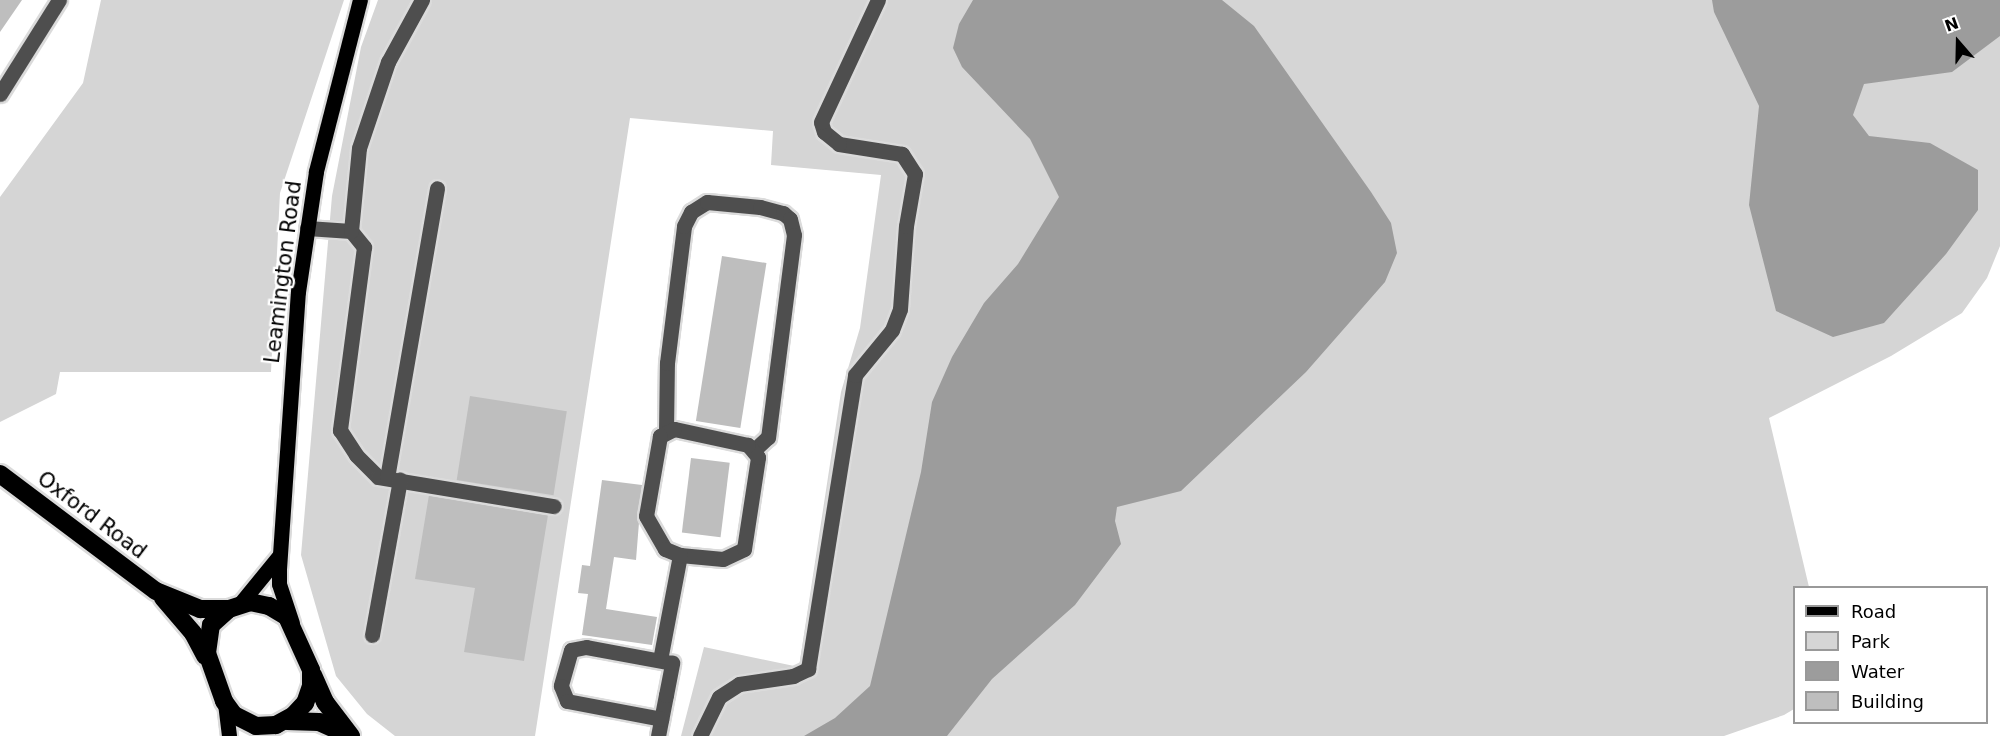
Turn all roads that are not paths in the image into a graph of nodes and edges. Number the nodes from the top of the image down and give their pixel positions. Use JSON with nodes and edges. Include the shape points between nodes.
{"nodes":[{"id":1,"x":58,"y":0,"type":"edge"},
{"id":2,"x":360,"y":0,"type":"edge"},
{"id":3,"x":422,"y":0,"type":"edge"},
{"id":4,"x":878,"y":0,"type":"edge"},
{"id":5,"x":0,"y":94,"type":"edge"},
{"id":6,"x":437,"y":188,"type":"dead end"},
{"id":7,"x":307,"y":228,"type":"junction"},
{"id":8,"x":351,"y":231,"type":"junction"},
{"id":9,"x":666,"y":431,"type":"junction"},
{"id":10,"x":754,"y":450,"type":"junction"},
{"id":11,"x":0,"y":474,"type":"edge"},
{"id":12,"x":394,"y":479,"type":"junction"},
{"id":13,"x":554,"y":506,"type":"dead end"},
{"id":14,"x":280,"y":555,"type":"junction"},
{"id":15,"x":680,"y":555,"type":"junction"},
{"id":16,"x":156,"y":591,"type":"junction"},
{"id":17,"x":234,"y":607,"type":"junction"},
{"id":18,"x":294,"y":627,"type":"junction"},
{"id":19,"x":372,"y":635,"type":"dead end"},
{"id":20,"x":666,"y":662,"type":"junction"},
{"id":21,"x":209,"y":666,"type":"junction"},
{"id":22,"x":311,"y":670,"type":"junction"},
{"id":23,"x":224,"y":701,"type":"junction"},
{"id":24,"x":661,"y":719,"type":"junction"},
{"id":25,"x":281,"y":723,"type":"junction"},
{"id":26,"x":229,"y":736,"type":"edge"},
{"id":27,"x":260,"y":736,"type":"edge"},
{"id":28,"x":351,"y":736,"type":"edge"},
{"id":29,"x":658,"y":736,"type":"edge"},
{"id":30,"x":700,"y":736,"type":"edge"}],
"edges":[{"from":1,"to":5,"type":"lane"},
{"from":2,"to":7,"type":"main road","name":"Leamington Road","via":[[318,160]]},
{"from":3,"to":8,"type":"lane","via":[[387,63],[363,138]]},
{"from":4,"to":30,"type":"lane","via":[[821,122],[824,132],[839,144],[902,154],[915,174],[906,226],[900,309],[892,330],[855,375],[808,669],[793,676],[739,684],[719,697]]},
{"from":6,"to":12,"type":"lane"},
{"from":7,"to":8,"type":"lane"},
{"from":7,"to":14,"type":"main road","name":"Leamington Road","via":[[297,292]]},
{"from":8,"to":12,"type":"lane","via":[[364,247],[340,430],[356,455],[378,477]]},
{"from":9,"to":10,"type":"lane","via":[[695,433]]},
{"from":9,"to":10,"type":"lane","via":[[667,363],[684,226],[691,212],[707,202],[760,207],[783,213],[790,219],[794,235],[768,437]]},
{"from":9,"to":15,"type":"lane","via":[[660,436],[646,516],[665,549]]},
{"from":10,"to":15,"type":"lane","via":[[758,457],[744,549],[723,559]]},
{"from":11,"to":16,"type":"highway","name":"Oxford Road"},
{"from":12,"to":13,"type":"lane"},
{"from":12,"to":19,"type":"lane"},
{"from":14,"to":17,"type":"main road"},
{"from":14,"to":18,"type":"main road","name":"Leamington Road","via":[[279,584]]},
{"from":15,"to":20,"type":"lane"},
{"from":16,"to":17,"type":"highway","name":"Oxford Road","via":[[201,609]]},
{"from":16,"to":21,"type":"highway","name":"Oxford Road","via":[[193,633]]},
{"from":17,"to":18,"type":"highway","via":[[269,606]]},
{"from":17,"to":21,"type":"highway","via":[[211,625],[207,636]]},
{"from":18,"to":22,"type":"highway"},
{"from":20,"to":24,"type":"lane"},
{"from":20,"to":24,"type":"lane","via":[[574,647],[568,656],[561,692],[567,701]]},
{"from":21,"to":23,"type":"highway"},
{"from":22,"to":25,"type":"highway","via":[[309,695]]},
{"from":22,"to":28,"type":"highway","via":[[325,702]]},
{"from":23,"to":25,"type":"highway","via":[[234,716],[248,724]]},
{"from":23,"to":26,"type":"main road"},
{"from":24,"to":29,"type":"lane"},
{"from":25,"to":27,"type":"main road"},
{"from":25,"to":28,"type":"highway","via":[[319,722]]}]}
